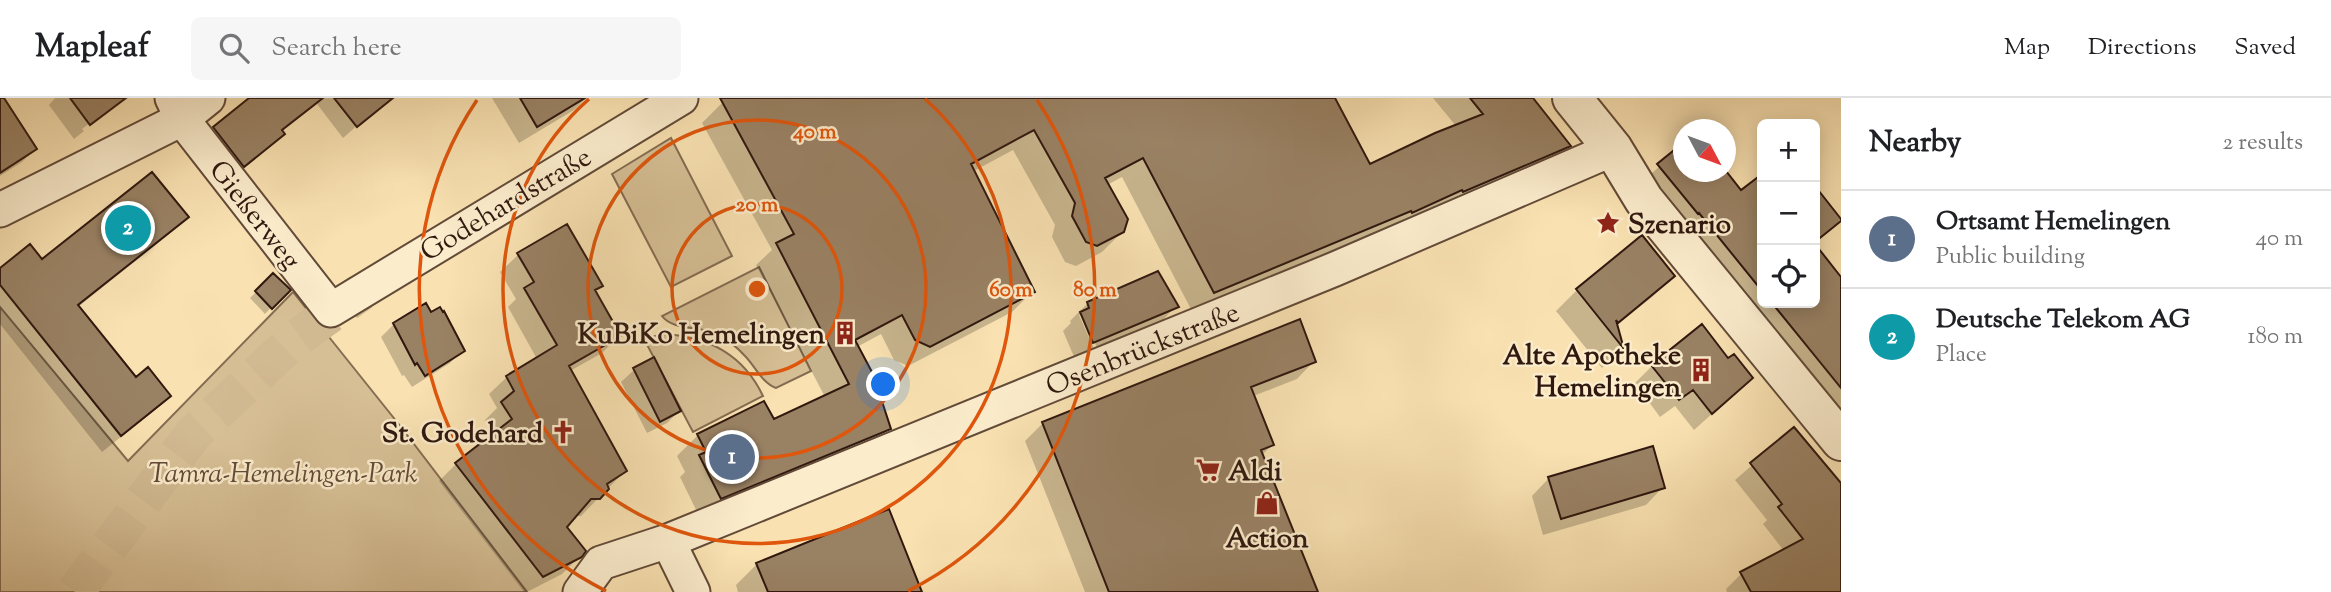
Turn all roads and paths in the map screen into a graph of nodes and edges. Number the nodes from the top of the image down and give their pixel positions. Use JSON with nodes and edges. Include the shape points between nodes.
{"nodes":[{"id":1,"x":208,"y":98,"type":"edge"},
{"id":2,"x":681,"y":98,"type":"edge"},
{"id":3,"x":1572,"y":98,"type":"edge"},
{"id":4,"x":177,"y":108,"type":"edge"},
{"id":5,"x":1613,"y":149,"type":"junction"},
{"id":6,"x":0,"y":210,"type":"edge"},
{"id":7,"x":331,"y":310,"type":"joint"},
{"id":8,"x":1841,"y":442,"type":"edge"},
{"id":9,"x":668,"y":541,"type":"junction"},
{"id":10,"x":580,"y":592,"type":"edge"},
{"id":11,"x":693,"y":592,"type":"edge"}],
"edges":[{"from":1,"to":4,"type":"street"},
{"from":2,"to":7,"type":"street","name":"Godehardstraße"},
{"from":3,"to":5,"type":"street"},
{"from":4,"to":6,"type":"street"},
{"from":4,"to":7,"type":"street","name":"Gießerweg"},
{"from":5,"to":8,"type":"street","via":[[1644,200]]},
{"from":5,"to":9,"type":"street","name":"Osenbrückstraße","via":[[1335,270]]},
{"from":9,"to":10,"type":"street","name":"Osenbrückstraße","via":[[601,563]]},
{"from":9,"to":11,"type":"street"}]}
